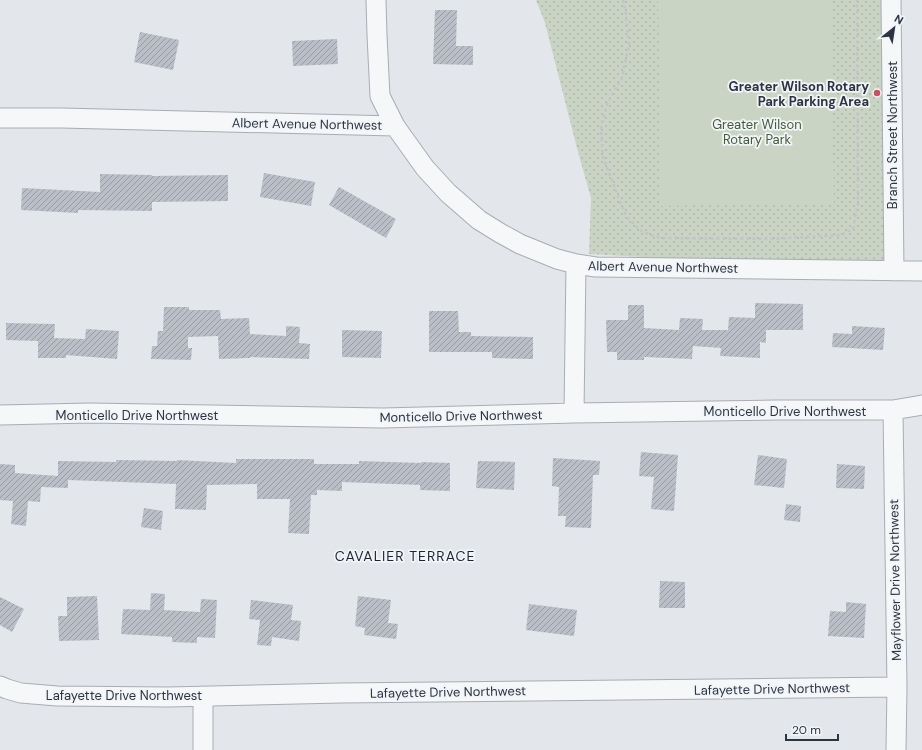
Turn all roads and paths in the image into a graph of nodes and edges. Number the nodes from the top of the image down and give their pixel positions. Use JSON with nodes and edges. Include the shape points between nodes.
{"nodes":[{"id":1,"x":376,"y":0,"type":"edge"},
{"id":2,"x":623,"y":0,"type":"edge"},
{"id":3,"x":857,"y":0,"type":"edge"},
{"id":4,"x":891,"y":0,"type":"edge"},
{"id":5,"x":0,"y":118,"type":"edge"},
{"id":6,"x":395,"y":126,"type":"junction"},
{"id":7,"x":576,"y":264,"type":"junction"},
{"id":8,"x":894,"y":271,"type":"junction"},
{"id":9,"x":922,"y":271,"type":"edge"},
{"id":10,"x":922,"y":405,"type":"edge"},
{"id":11,"x":893,"y":410,"type":"junction"},
{"id":12,"x":574,"y":413,"type":"junction"},
{"id":13,"x":0,"y":415,"type":"edge"},
{"id":14,"x":0,"y":686,"type":"edge"},
{"id":15,"x":897,"y":687,"type":"junction"},
{"id":16,"x":203,"y":696,"type":"junction"},
{"id":17,"x":203,"y":750,"type":"edge"},
{"id":18,"x":896,"y":750,"type":"edge"}],
"edges":[{"from":1,"to":6,"type":"street","via":[[380,96]]},
{"from":2,"to":3,"type":"path","via":[[629,44],[622,78],[608,102],[601,129],[603,157],[627,217],[640,230],[662,238],[772,239],[841,235],[853,229],[858,203]]},
{"from":4,"to":8,"type":"street","name":"Branch Street Northwest"},
{"from":5,"to":6,"type":"street","name":"Albert Avenue Northwest"},
{"from":6,"to":7,"type":"street","name":"Albert Avenue Northwest","via":[[425,168],[448,193],[479,220],[520,244]]},
{"from":7,"to":8,"type":"street","name":"Albert Avenue Northwest","via":[[596,268]]},
{"from":7,"to":12,"type":"street"},
{"from":8,"to":9,"type":"street","name":"Albert Avenue Northwest"},
{"from":10,"to":11,"type":"street","name":"Monticello Drive Northwest"},
{"from":11,"to":12,"type":"street","name":"Monticello Drive Northwest"},
{"from":11,"to":15,"type":"street","name":"Mayflower Drive Northwest"},
{"from":12,"to":13,"type":"street","name":"Monticello Drive Northwest","via":[[382,418],[90,413]]},
{"from":14,"to":16,"type":"street","name":"Lafayette Drive Northwest","via":[[21,693],[57,696]]},
{"from":15,"to":16,"type":"street","name":"Lafayette Drive Northwest"},
{"from":15,"to":18,"type":"street","name":"Mayflower Drive Northwest"},
{"from":16,"to":17,"type":"street"}]}
